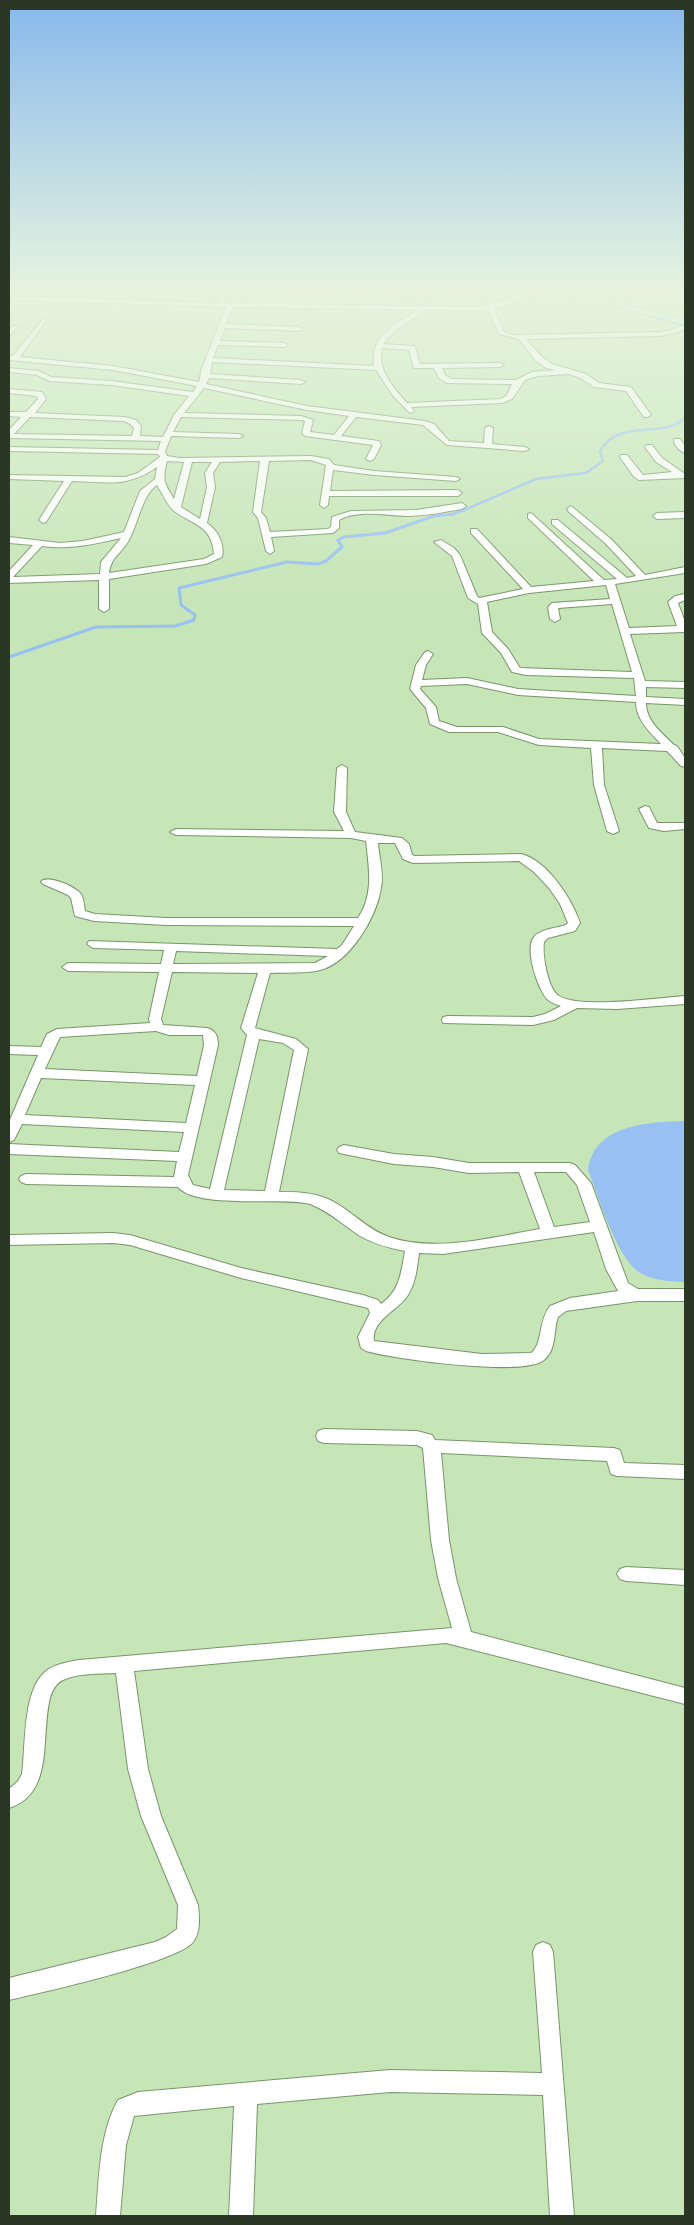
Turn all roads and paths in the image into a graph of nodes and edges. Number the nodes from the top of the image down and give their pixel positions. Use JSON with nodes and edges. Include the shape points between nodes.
{"nodes":[{"id":1,"x":21,"y":393,"type":"edge"},
{"id":2,"x":185,"y":393,"type":"edge"},
{"id":3,"x":238,"y":393,"type":"edge"},
{"id":4,"x":397,"y":393,"type":"edge"},
{"id":5,"x":512,"y":393,"type":"edge"},
{"id":6,"x":630,"y":393,"type":"edge"},
{"id":7,"x":194,"y":394,"type":"joint"},
{"id":8,"x":406,"y":406,"type":"junction"},
{"id":9,"x":9,"y":414,"type":"edge"},
{"id":10,"x":354,"y":414,"type":"junction"},
{"id":11,"x":178,"y":415,"type":"junction"},
{"id":12,"x":646,"y":415,"type":"dead end"},
{"id":13,"x":27,"y":416,"type":"junction"},
{"id":14,"x":419,"y":422,"type":"junction"},
{"id":15,"x":489,"y":428,"type":"dead end"},
{"id":16,"x":9,"y":436,"type":"edge"},
{"id":17,"x":167,"y":436,"type":"junction"},
{"id":18,"x":239,"y":436,"type":"dead end"},
{"id":19,"x":136,"y":438,"type":"junction"},
{"id":20,"x":338,"y":438,"type":"junction"},
{"id":21,"x":677,"y":441,"type":"dead end"},
{"id":22,"x":488,"y":447,"type":"junction"},
{"id":23,"x":649,"y":447,"type":"dead end"},
{"id":24,"x":9,"y":448,"type":"edge"},
{"id":25,"x":525,"y":450,"type":"dead end"},
{"id":26,"x":685,"y":451,"type":"edge"},
{"id":27,"x":163,"y":455,"type":"junction"},
{"id":28,"x":624,"y":457,"type":"dead end"},
{"id":29,"x":265,"y":458,"type":"junction"},
{"id":30,"x":218,"y":459,"type":"junction"},
{"id":31,"x":370,"y":459,"type":"dead end"},
{"id":32,"x":189,"y":460,"type":"junction"},
{"id":33,"x":330,"y":467,"type":"junction"},
{"id":34,"x":683,"y":476,"type":"edge"},
{"id":35,"x":9,"y":477,"type":"edge"},
{"id":36,"x":69,"y":479,"type":"junction"},
{"id":37,"x":456,"y":479,"type":"dead end"},
{"id":38,"x":159,"y":480,"type":"junction"},
{"id":39,"x":458,"y":493,"type":"dead end"},
{"id":40,"x":326,"y":494,"type":"junction"},
{"id":41,"x":324,"y":505,"type":"dead end"},
{"id":42,"x":462,"y":506,"type":"dead end"},
{"id":43,"x":176,"y":508,"type":"junction"},
{"id":44,"x":571,"y":509,"type":"dead end"},
{"id":45,"x":685,"y":514,"type":"edge"},
{"id":46,"x":531,"y":516,"type":"dead end"},
{"id":47,"x":658,"y":516,"type":"dead end"},
{"id":48,"x":43,"y":520,"type":"dead end"},
{"id":49,"x":555,"y":522,"type":"dead end"},
{"id":50,"x":203,"y":523,"type":"junction"},
{"id":51,"x":474,"y":531,"type":"dead end"},
{"id":52,"x":128,"y":534,"type":"junction"},
{"id":53,"x":266,"y":535,"type":"junction"},
{"id":54,"x":9,"y":540,"type":"edge"},
{"id":55,"x":438,"y":542,"type":"dead end"},
{"id":56,"x":39,"y":544,"type":"junction"},
{"id":57,"x":270,"y":551,"type":"dead end"},
{"id":58,"x":685,"y":570,"type":"edge"},
{"id":59,"x":9,"y":576,"type":"edge"},
{"id":60,"x":104,"y":577,"type":"junction"},
{"id":61,"x":643,"y":578,"type":"junction"},
{"id":62,"x":9,"y":580,"type":"edge"},
{"id":63,"x":625,"y":581,"type":"junction"},
{"id":64,"x":606,"y":583,"type":"junction"},
{"id":65,"x":529,"y":590,"type":"junction"},
{"id":66,"x":685,"y":597,"type":"edge"},
{"id":67,"x":482,"y":601,"type":"junction"},
{"id":68,"x":615,"y":601,"type":"junction"},
{"id":69,"x":104,"y":610,"type":"dead end"},
{"id":70,"x":555,"y":619,"type":"dead end"},
{"id":71,"x":684,"y":629,"type":"edge"},
{"id":72,"x":624,"y":631,"type":"junction"},
{"id":73,"x":428,"y":654,"type":"dead end"},
{"id":74,"x":640,"y":680,"type":"junction"},
{"id":75,"x":416,"y":683,"type":"junction"},
{"id":76,"x":685,"y":685,"type":"edge"},
{"id":77,"x":641,"y":700,"type":"junction"},
{"id":78,"x":685,"y":702,"type":"edge"},
{"id":79,"x":596,"y":744,"type":"junction"},
{"id":80,"x":673,"y":748,"type":"junction"},
{"id":81,"x":685,"y":761,"type":"edge"},
{"id":82,"x":342,"y":768,"type":"dead end"},
{"id":83,"x":645,"y":809,"type":"dead end"},
{"id":84,"x":685,"y":826,"type":"edge"},
{"id":85,"x":613,"y":831,"type":"dead end"},
{"id":86,"x":176,"y":832,"type":"dead end"},
{"id":87,"x":351,"y":835,"type":"junction"},
{"id":88,"x":379,"y":839,"type":"junction"},
{"id":89,"x":47,"y":882,"type":"dead end"},
{"id":90,"x":363,"y":922,"type":"junction"},
{"id":91,"x":93,"y":944,"type":"dead end"},
{"id":92,"x":172,"y":947,"type":"junction"},
{"id":93,"x":340,"y":953,"type":"junction"},
{"id":94,"x":68,"y":967,"type":"dead end"},
{"id":95,"x":165,"y":969,"type":"junction"},
{"id":96,"x":266,"y":969,"type":"junction"},
{"id":97,"x":685,"y":1000,"type":"edge"},
{"id":98,"x":575,"y":1004,"type":"junction"},
{"id":99,"x":448,"y":1020,"type":"dead end"},
{"id":100,"x":157,"y":1027,"type":"junction"},
{"id":101,"x":254,"y":1034,"type":"junction"},
{"id":102,"x":9,"y":1050,"type":"edge"},
{"id":103,"x":44,"y":1051,"type":"junction"},
{"id":104,"x":36,"y":1073,"type":"junction"},
{"id":105,"x":202,"y":1081,"type":"junction"},
{"id":106,"x":17,"y":1119,"type":"junction"},
{"id":107,"x":191,"y":1128,"type":"junction"},
{"id":108,"x":9,"y":1137,"type":"edge"},
{"id":109,"x":9,"y":1150,"type":"edge"},
{"id":110,"x":344,"y":1150,"type":"dead end"},
{"id":111,"x":185,"y":1157,"type":"junction"},
{"id":112,"x":525,"y":1168,"type":"junction"},
{"id":113,"x":26,"y":1179,"type":"dead end"},
{"id":114,"x":182,"y":1182,"type":"junction"},
{"id":115,"x":216,"y":1194,"type":"junction"},
{"id":116,"x":271,"y":1196,"type":"junction"},
{"id":117,"x":599,"y":1226,"type":"junction"},
{"id":118,"x":549,"y":1233,"type":"junction"},
{"id":119,"x":9,"y":1240,"type":"edge"},
{"id":120,"x":413,"y":1246,"type":"junction"},
{"id":121,"x":637,"y":1295,"type":"junction"},
{"id":122,"x":685,"y":1295,"type":"edge"},
{"id":123,"x":378,"y":1313,"type":"junction"},
{"id":124,"x":324,"y":1436,"type":"dead end"},
{"id":125,"x":431,"y":1446,"type":"junction"},
{"id":126,"x":685,"y":1472,"type":"edge"},
{"id":127,"x":626,"y":1574,"type":"dead end"},
{"id":128,"x":685,"y":1578,"type":"edge"},
{"id":129,"x":464,"y":1638,"type":"junction"},
{"id":130,"x":124,"y":1664,"type":"junction"},
{"id":131,"x":685,"y":1696,"type":"edge"},
{"id":132,"x":9,"y":1799,"type":"edge"},
{"id":133,"x":542,"y":1952,"type":"dead end"},
{"id":134,"x":9,"y":1989,"type":"edge"},
{"id":135,"x":554,"y":2084,"type":"junction"},
{"id":136,"x":246,"y":2092,"type":"junction"},
{"id":137,"x":108,"y":2216,"type":"edge"},
{"id":138,"x":241,"y":2216,"type":"edge"},
{"id":139,"x":562,"y":2216,"type":"edge"}],
"edges":[{"from":1,"to":13,"type":"street","via":[[42,396]]},
{"from":2,"to":7,"type":"street"},
{"from":3,"to":10,"type":"street"},
{"from":4,"to":8,"type":"street"},
{"from":5,"to":8,"type":"street","via":[[502,401]]},
{"from":6,"to":12,"type":"street"},
{"from":7,"to":11,"type":"street"},
{"from":8,"to":14,"type":"street"},
{"from":9,"to":13,"type":"street"},
{"from":10,"to":14,"type":"street"},
{"from":10,"to":20,"type":"street"},
{"from":11,"to":17,"type":"street"},
{"from":11,"to":20,"type":"street","via":[[302,418],[309,420],[308,434]]},
{"from":13,"to":16,"type":"street","via":[[19,421]]},
{"from":13,"to":19,"type":"street","via":[[125,419],[138,428]]},
{"from":14,"to":22,"type":"street","via":[[431,426],[447,444]]},
{"from":15,"to":22,"type":"street"},
{"from":16,"to":19,"type":"street"},
{"from":17,"to":18,"type":"street"},
{"from":17,"to":19,"type":"street"},
{"from":17,"to":27,"type":"street"},
{"from":20,"to":31,"type":"street","via":[[376,443]]},
{"from":21,"to":26,"type":"street"},
{"from":22,"to":25,"type":"street"},
{"from":23,"to":34,"type":"street","via":[[660,460]]},
{"from":24,"to":27,"type":"street"},
{"from":27,"to":32,"type":"street"},
{"from":27,"to":36,"type":"street","via":[[135,478]]},
{"from":27,"to":38,"type":"street"},
{"from":28,"to":34,"type":"street","via":[[642,478]]},
{"from":29,"to":30,"type":"street"},
{"from":29,"to":33,"type":"street","via":[[321,460],[330,462]]},
{"from":29,"to":53,"type":"street","via":[[257,512]]},
{"from":30,"to":32,"type":"street"},
{"from":30,"to":50,"type":"street","via":[[209,473],[211,487]]},
{"from":32,"to":43,"type":"street"},
{"from":33,"to":37,"type":"street"},
{"from":33,"to":40,"type":"street"},
{"from":35,"to":36,"type":"street"},
{"from":36,"to":48,"type":"street"},
{"from":38,"to":43,"type":"street"},
{"from":38,"to":52,"type":"street","via":[[144,492]]},
{"from":39,"to":40,"type":"street"},
{"from":40,"to":41,"type":"street"},
{"from":42,"to":53,"type":"street","via":[[415,514],[372,512],[344,516],[334,519],[335,528],[330,531]]},
{"from":43,"to":50,"type":"street"},
{"from":44,"to":61,"type":"street"},
{"from":45,"to":47,"type":"street"},
{"from":46,"to":64,"type":"street"},
{"from":49,"to":63,"type":"street"},
{"from":50,"to":60,"type":"street","via":[[218,543],[220,551],[216,557]]},
{"from":51,"to":65,"type":"street"},
{"from":52,"to":56,"type":"street","via":[[72,546]]},
{"from":52,"to":60,"type":"street","via":[[106,562]]},
{"from":53,"to":57,"type":"street"},
{"from":54,"to":56,"type":"street"},
{"from":55,"to":67,"type":"street","via":[[454,552],[473,598]]},
{"from":56,"to":59,"type":"street"},
{"from":58,"to":61,"type":"street"},
{"from":60,"to":62,"type":"street"},
{"from":60,"to":69,"type":"street"},
{"from":61,"to":63,"type":"street"},
{"from":63,"to":64,"type":"street"},
{"from":64,"to":65,"type":"street"},
{"from":64,"to":68,"type":"street"},
{"from":65,"to":67,"type":"street"},
{"from":66,"to":71,"type":"street","via":[[673,602]]},
{"from":67,"to":74,"type":"street","via":[[487,633],[505,651],[516,670]]},
{"from":68,"to":70,"type":"street","via":[[555,605]]},
{"from":68,"to":72,"type":"street"},
{"from":71,"to":72,"type":"street"},
{"from":72,"to":74,"type":"street"},
{"from":73,"to":75,"type":"street"},
{"from":74,"to":76,"type":"street"},
{"from":74,"to":77,"type":"street"},
{"from":75,"to":77,"type":"street","via":[[467,681],[518,692]]},
{"from":75,"to":79,"type":"street","via":[[416,692],[431,707],[432,719],[444,728],[458,731],[496,729],[530,741]]},
{"from":77,"to":78,"type":"street"},
{"from":77,"to":80,"type":"street","via":[[646,721]]},
{"from":79,"to":80,"type":"street"},
{"from":79,"to":85,"type":"street","via":[[599,785]]},
{"from":80,"to":81,"type":"street"},
{"from":82,"to":87,"type":"street","via":[[340,812]]},
{"from":83,"to":84,"type":"street","via":[[653,826]]},
{"from":86,"to":87,"type":"street"},
{"from":87,"to":88,"type":"street"},
{"from":88,"to":90,"type":"street","via":[[375,895]]},
{"from":88,"to":98,"type":"street","via":[[398,840],[403,844],[407,857],[413,860],[513,856],[527,861],[556,889],[571,913],[574,923],[571,928],[544,934],[539,938],[536,949],[548,992],[560,1002]]},
{"from":89,"to":90,"type":"street","via":[[72,892],[77,897],[79,913],[90,918]]},
{"from":90,"to":93,"type":"street"},
{"from":91,"to":92,"type":"street"},
{"from":92,"to":93,"type":"street"},
{"from":92,"to":95,"type":"street"},
{"from":93,"to":96,"type":"street","via":[[318,967]]},
{"from":94,"to":95,"type":"street"},
{"from":95,"to":96,"type":"street"},
{"from":95,"to":100,"type":"street","via":[[155,1019]]},
{"from":96,"to":101,"type":"street","via":[[248,1028]]},
{"from":97,"to":98,"type":"street"},
{"from":98,"to":99,"type":"street","via":[[533,1021]]},
{"from":100,"to":103,"type":"street","via":[[58,1033]]},
{"from":100,"to":105,"type":"street","via":[[168,1031],[207,1032],[211,1044]]},
{"from":101,"to":115,"type":"street"},
{"from":101,"to":116,"type":"street","via":[[293,1041],[301,1049]]},
{"from":102,"to":103,"type":"street"},
{"from":103,"to":104,"type":"street"},
{"from":104,"to":105,"type":"street"},
{"from":104,"to":106,"type":"street"},
{"from":105,"to":107,"type":"street"},
{"from":106,"to":107,"type":"street"},
{"from":106,"to":108,"type":"street"},
{"from":107,"to":111,"type":"street"},
{"from":109,"to":111,"type":"street"},
{"from":110,"to":112,"type":"street","via":[[469,1168]]},
{"from":111,"to":114,"type":"street"},
{"from":112,"to":117,"type":"street","via":[[570,1168],[584,1183]]},
{"from":112,"to":118,"type":"street"},
{"from":113,"to":114,"type":"street"},
{"from":114,"to":115,"type":"street","via":[[194,1191]]},
{"from":115,"to":116,"type":"street"},
{"from":116,"to":120,"type":"street","via":[[315,1199],[379,1239]]},
{"from":117,"to":118,"type":"street"},
{"from":117,"to":121,"type":"street","via":[[622,1286]]},
{"from":118,"to":120,"type":"street","via":[[443,1249]]},
{"from":119,"to":123,"type":"street","via":[[130,1240],[240,1273],[363,1301],[373,1304]]},
{"from":120,"to":123,"type":"street","via":[[406,1287],[394,1304]]},
{"from":121,"to":122,"type":"street"},
{"from":121,"to":123,"type":"street","via":[[556,1309],[551,1315],[541,1355],[517,1361],[426,1356],[372,1347],[367,1344],[366,1336]]},
{"from":124,"to":125,"type":"street","via":[[418,1438]]},
{"from":125,"to":126,"type":"street","via":[[614,1455],[617,1469]]},
{"from":125,"to":129,"type":"street","via":[[440,1540]]},
{"from":127,"to":128,"type":"street"},
{"from":129,"to":130,"type":"street","via":[[432,1636]]},
{"from":129,"to":131,"type":"street"},
{"from":130,"to":132,"type":"street","via":[[78,1668],[58,1673],[50,1679],[43,1692],[36,1724],[28,1785]]},
{"from":130,"to":134,"type":"street","via":[[138,1769],[151,1816],[188,1905],[186,1935],[173,1945],[155,1952]]},
{"from":133,"to":135,"type":"street"},
{"from":135,"to":136,"type":"street","via":[[390,2082]]},
{"from":135,"to":139,"type":"street"},
{"from":136,"to":137,"type":"street","via":[[138,2103],[126,2108],[115,2145]]},
{"from":136,"to":138,"type":"street"}]}
